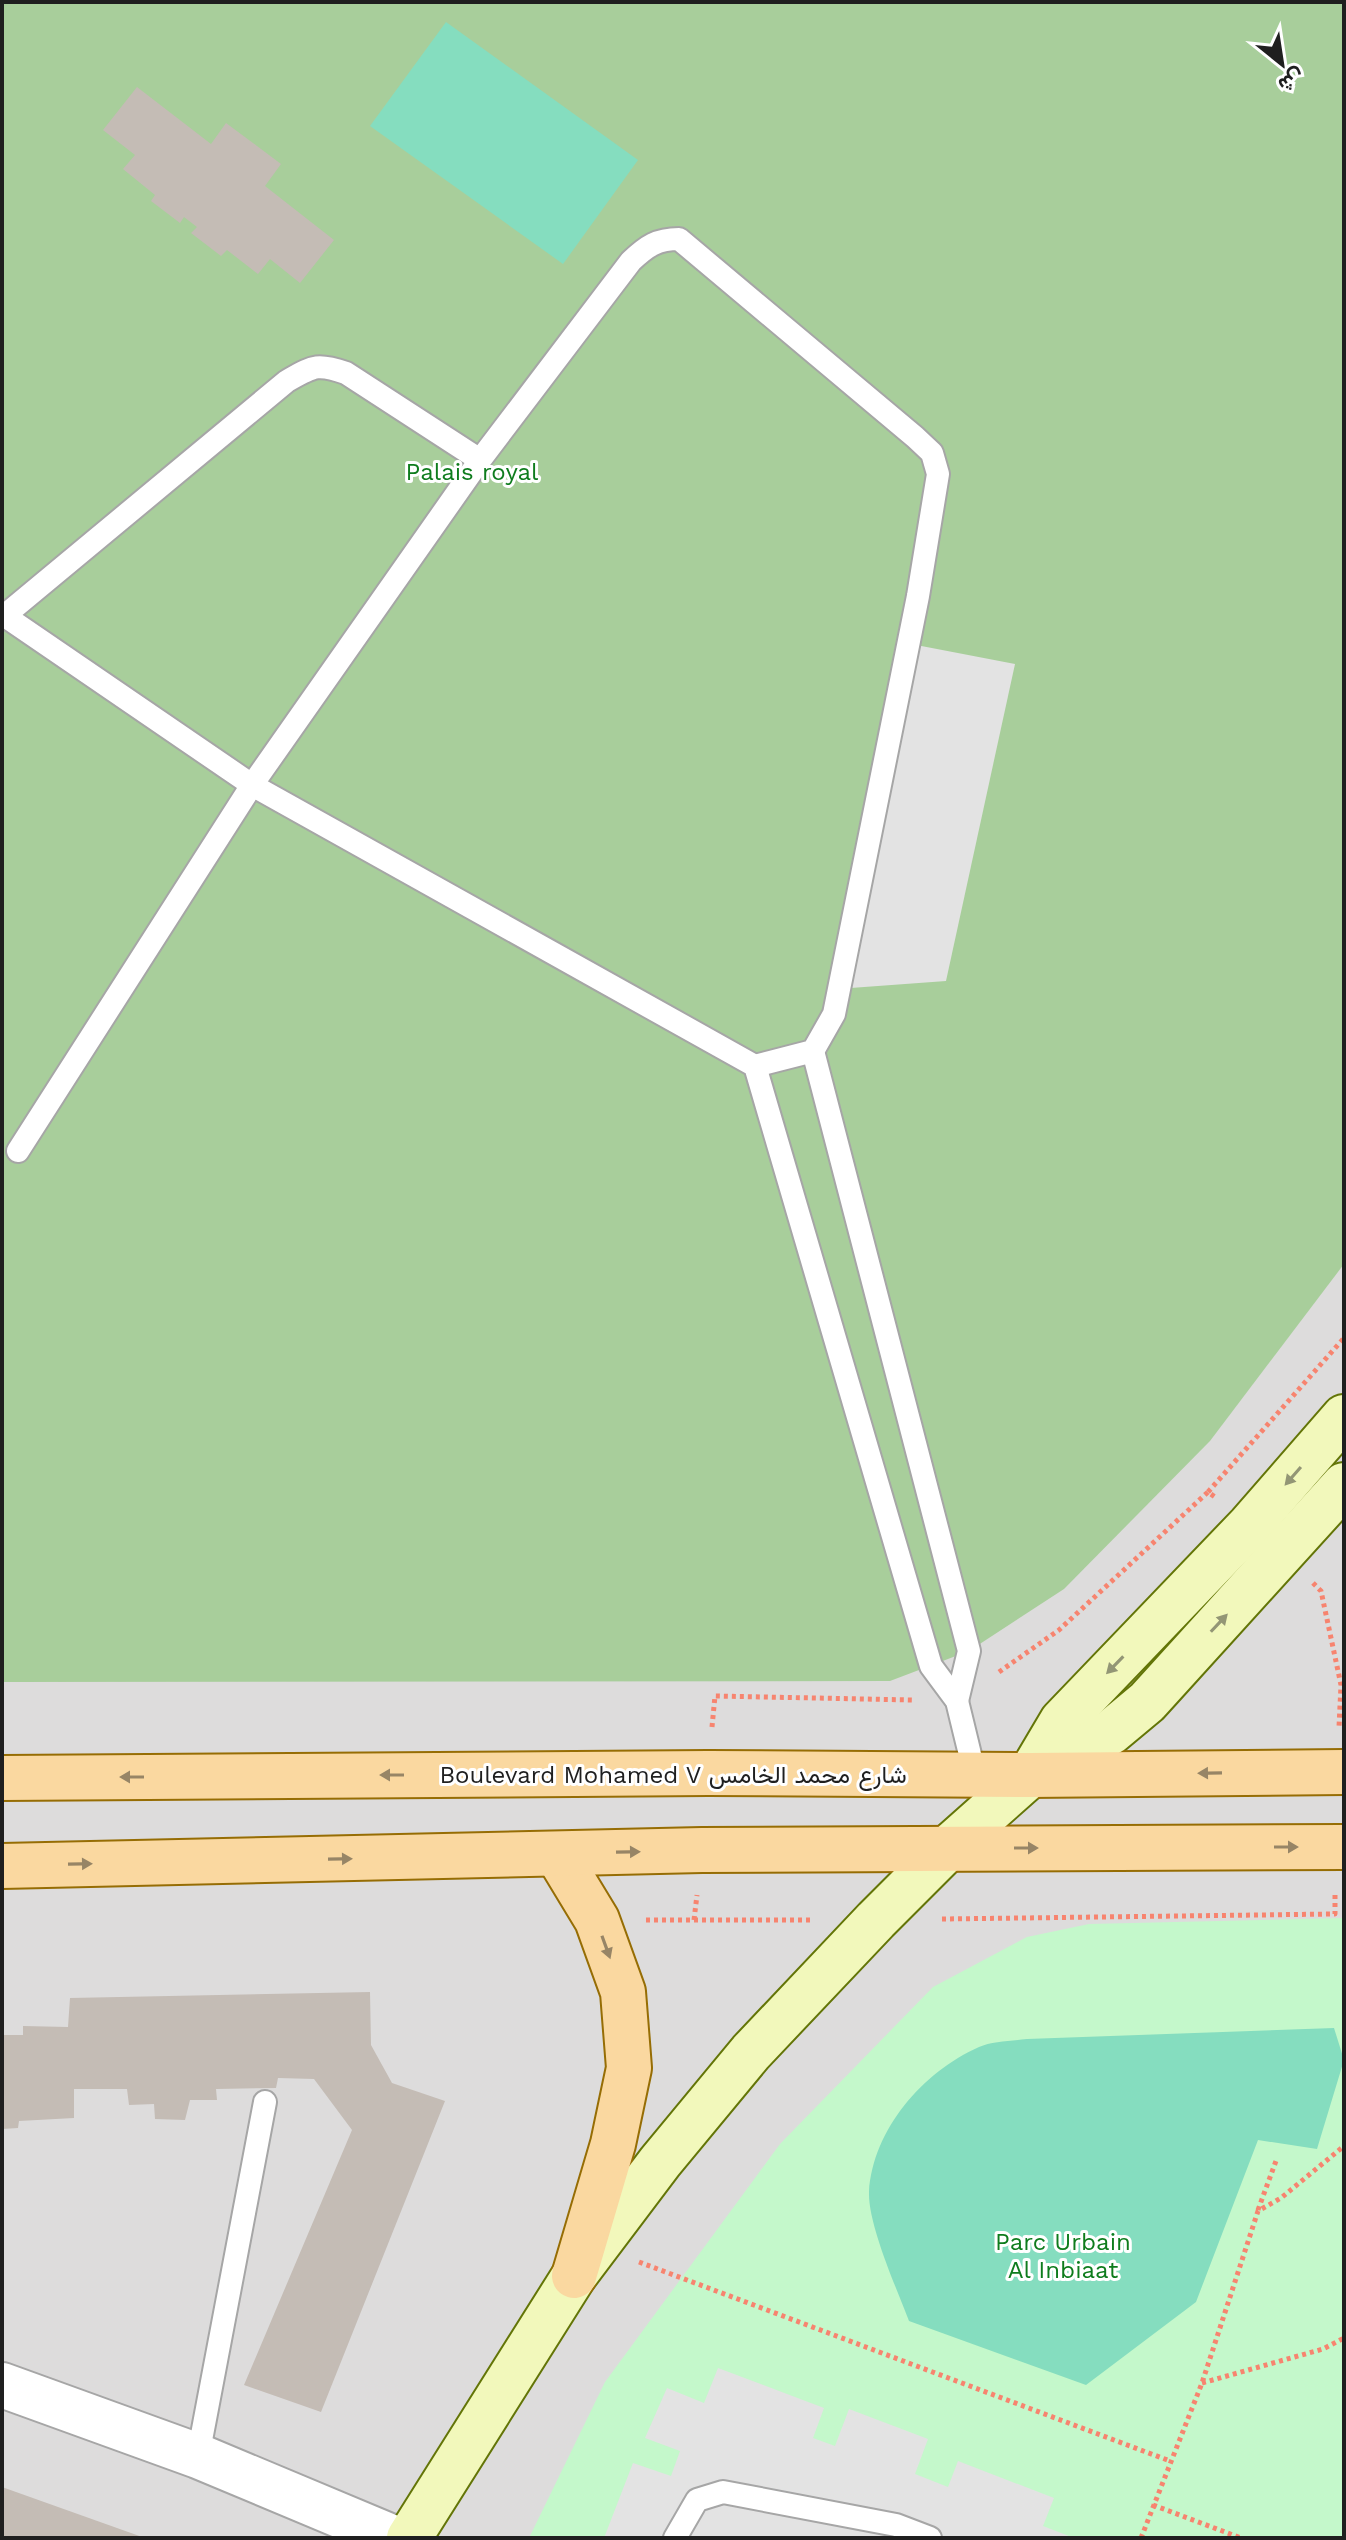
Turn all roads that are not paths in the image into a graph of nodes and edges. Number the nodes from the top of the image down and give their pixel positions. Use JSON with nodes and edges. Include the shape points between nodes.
{"nodes":[{"id":1,"x":480,"y":460,"type":"junction"},
{"id":2,"x":3,"y":615,"type":"edge"},
{"id":3,"x":252,"y":785,"type":"junction"},
{"id":4,"x":813,"y":1051,"type":"junction"},
{"id":5,"x":755,"y":1066,"type":"junction"},
{"id":6,"x":18,"y":1151,"type":"dead end"},
{"id":7,"x":1344,"y":1417,"type":"edge"},
{"id":8,"x":1344,"y":1485,"type":"edge"},
{"id":9,"x":957,"y":1701,"type":"junction"},
{"id":10,"x":1341,"y":1772,"type":"edge"},
{"id":11,"x":975,"y":1775,"type":"junction"},
{"id":12,"x":1030,"y":1775,"type":"junction"},
{"id":13,"x":2,"y":1778,"type":"edge"},
{"id":14,"x":1340,"y":1847,"type":"edge"},
{"id":15,"x":948,"y":1848,"type":"junction"},
{"id":16,"x":557,"y":1854,"type":"junction"},
{"id":17,"x":2,"y":1866,"type":"edge"},
{"id":18,"x":265,"y":2102,"type":"dead end"},
{"id":19,"x":585,"y":2261,"type":"junction"},
{"id":20,"x":2,"y":2385,"type":"edge"},
{"id":21,"x":198,"y":2456,"type":"junction"},
{"id":22,"x":394,"y":2538,"type":"edge"},
{"id":23,"x":409,"y":2538,"type":"edge"},
{"id":24,"x":675,"y":2538,"type":"edge"},
{"id":25,"x":930,"y":2538,"type":"edge"}],
"edges":[{"from":1,"to":2,"type":"lane","via":[[346,373],[323,365],[287,381]]},
{"from":1,"to":3,"type":"lane"},
{"from":1,"to":4,"type":"lane","via":[[631,261],[661,239],[679,239],[932,453],[938,474],[915,612],[834,1014]]},
{"from":2,"to":3,"type":"lane"},
{"from":3,"to":5,"type":"lane"},
{"from":3,"to":6,"type":"lane"},
{"from":4,"to":5,"type":"lane"},
{"from":4,"to":9,"type":"lane","via":[[969,1651]]},
{"from":5,"to":9,"type":"lane","via":[[931,1666]]},
{"from":7,"to":12,"type":"street","one_way":true,"via":[[1250,1525],[1062,1721]]},
{"from":12,"to":8,"type":"street","one_way":true,"via":[[1111,1732],[1147,1702]]},
{"from":9,"to":11,"type":"lane"},
{"from":10,"to":12,"type":"main road","name":"Boulevard Mohamed V شارع محمد الخامس","one_way":true},
{"from":11,"to":12,"type":"main road","name":"Boulevard Mohamed V شارع محمد الخامس"},
{"from":11,"to":13,"type":"main road","name":"Boulevard Mohamed V شارع محمد الخامس","one_way":true},
{"from":12,"to":15,"type":"street"},
{"from":15,"to":14,"type":"main road","one_way":true},
{"from":16,"to":15,"type":"main road","one_way":true},
{"from":15,"to":19,"type":"street","via":[[751,2052]]},
{"from":17,"to":16,"type":"main road","one_way":true},
{"from":16,"to":19,"type":"main road","one_way":true,"via":[[597,1920],[623,1992],[629,2068]]},
{"from":18,"to":21,"type":"lane"},
{"from":19,"to":23,"type":"street"},
{"from":20,"to":21,"type":"street"},
{"from":21,"to":22,"type":"street"},
{"from":24,"to":25,"type":"lane","via":[[697,2500],[723,2492],[896,2525]]}]}
